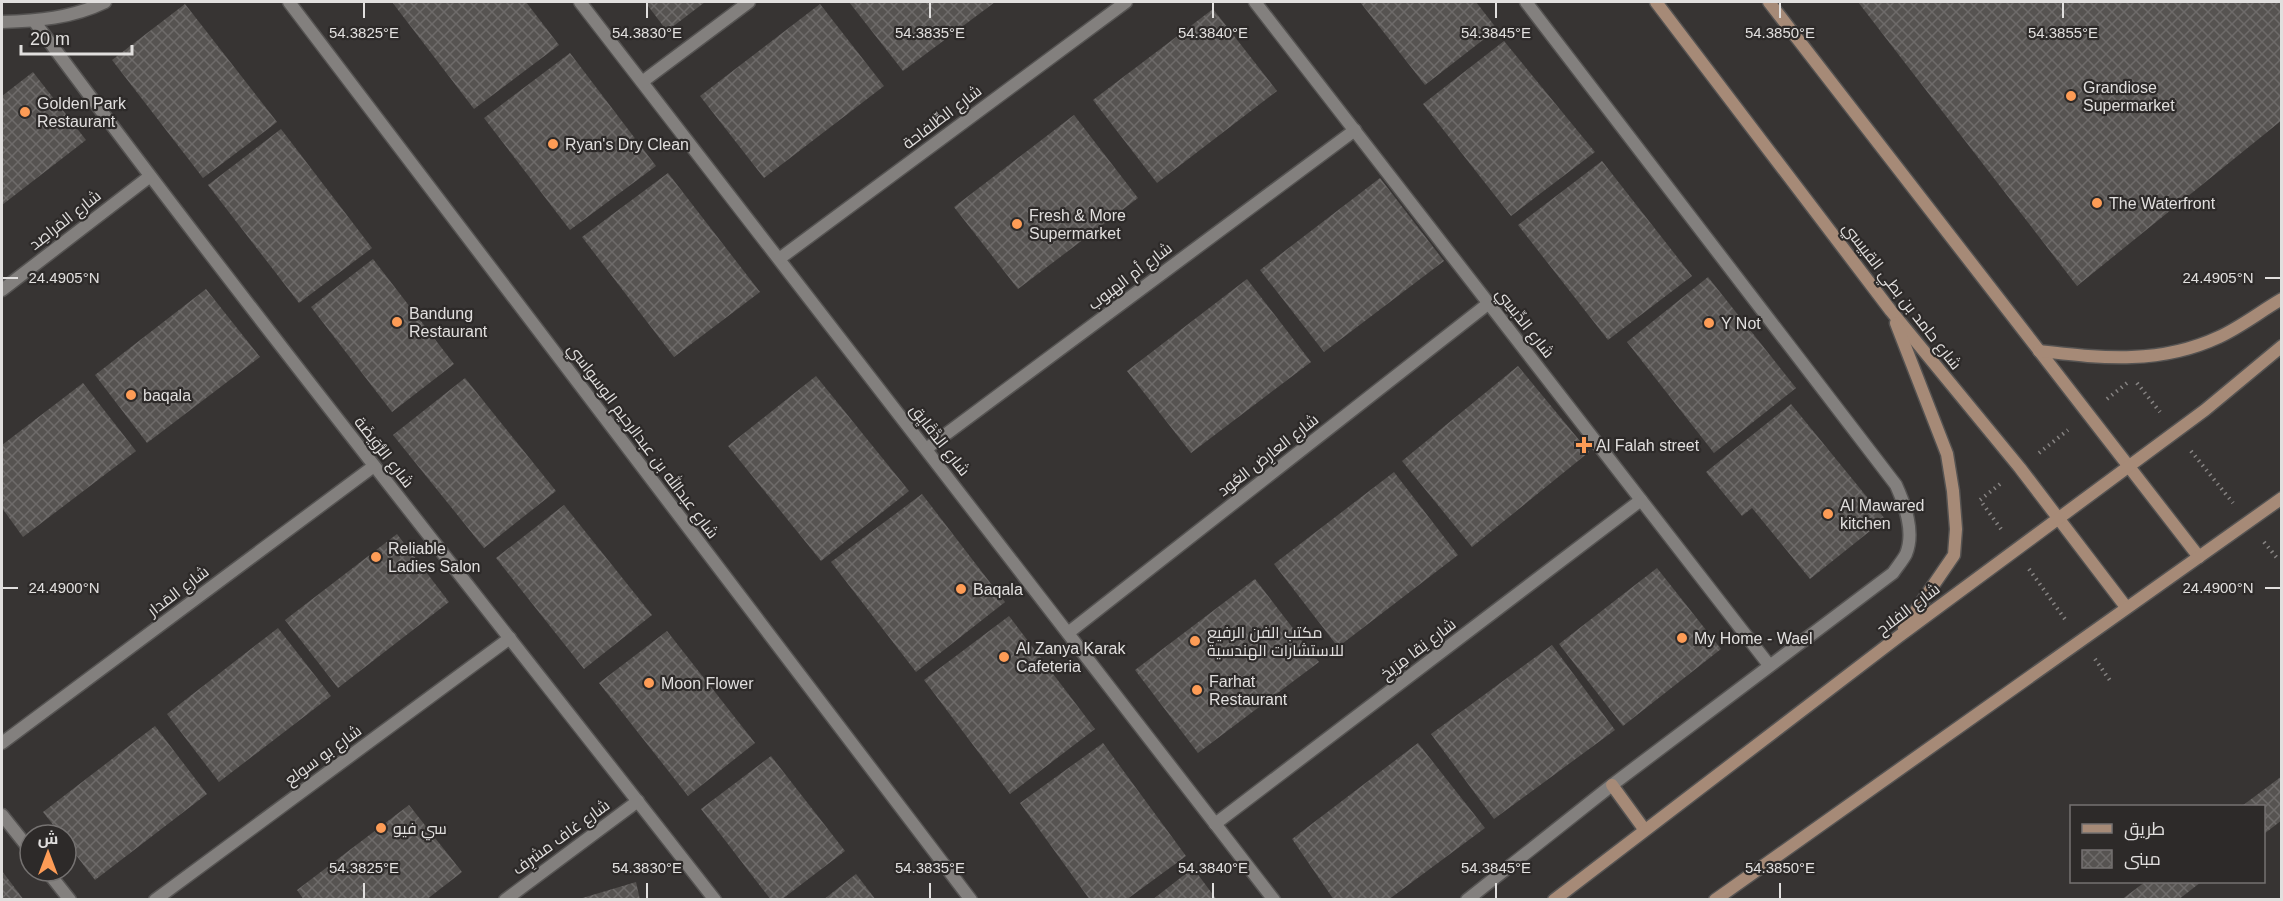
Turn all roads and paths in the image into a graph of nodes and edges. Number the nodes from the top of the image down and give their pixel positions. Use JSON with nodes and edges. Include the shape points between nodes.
{"nodes":[{"id":1,"x":105,"y":2,"type":"edge"},
{"id":2,"x":289,"y":2,"type":"edge"},
{"id":3,"x":580,"y":2,"type":"edge"},
{"id":4,"x":749,"y":2,"type":"edge"},
{"id":5,"x":1126,"y":2,"type":"edge"},
{"id":6,"x":1256,"y":2,"type":"edge"},
{"id":7,"x":1526,"y":2,"type":"edge"},
{"id":8,"x":1656,"y":2,"type":"edge"},
{"id":9,"x":1769,"y":2,"type":"edge"},
{"id":10,"x":34,"y":21,"type":"junction"},
{"id":11,"x":2,"y":22,"type":"edge"},
{"id":12,"x":642,"y":82,"type":"junction"},
{"id":13,"x":1355,"y":130,"type":"junction"},
{"id":14,"x":149,"y":177,"type":"junction"},
{"id":15,"x":779,"y":259,"type":"junction"},
{"id":16,"x":2,"y":290,"type":"edge"},
{"id":17,"x":2282,"y":299,"type":"edge"},
{"id":18,"x":1489,"y":303,"type":"junction"},
{"id":19,"x":1891,"y":311,"type":"junction"},
{"id":20,"x":2282,"y":346,"type":"edge"},
{"id":21,"x":2039,"y":351,"type":"junction"},
{"id":22,"x":926,"y":449,"type":"junction"},
{"id":23,"x":374,"y":466,"type":"junction"},
{"id":24,"x":2130,"y":466,"type":"junction"},
{"id":25,"x":2282,"y":498,"type":"edge"},
{"id":26,"x":1641,"y":500,"type":"junction"},
{"id":27,"x":2059,"y":518,"type":"junction"},
{"id":28,"x":2199,"y":556,"type":"junction"},
{"id":29,"x":2126,"y":607,"type":"junction"},
{"id":30,"x":1068,"y":633,"type":"junction"},
{"id":31,"x":1898,"y":637,"type":"junction"},
{"id":32,"x":510,"y":638,"type":"junction"},
{"id":33,"x":1769,"y":665,"type":"junction"},
{"id":34,"x":2,"y":743,"type":"edge"},
{"id":35,"x":1612,"y":785,"type":"junction"},
{"id":36,"x":638,"y":801,"type":"junction"},
{"id":37,"x":2,"y":815,"type":"edge"},
{"id":38,"x":1215,"y":824,"type":"junction"},
{"id":39,"x":1644,"y":829,"type":"junction"},
{"id":40,"x":18,"y":835,"type":"edge"},
{"id":41,"x":57,"y":883,"type":"edge"},
{"id":42,"x":70,"y":900,"type":"edge"},
{"id":43,"x":155,"y":900,"type":"edge"},
{"id":44,"x":505,"y":900,"type":"edge"},
{"id":45,"x":715,"y":900,"type":"edge"},
{"id":46,"x":971,"y":900,"type":"edge"},
{"id":47,"x":1274,"y":900,"type":"edge"},
{"id":48,"x":1467,"y":900,"type":"edge"},
{"id":49,"x":1554,"y":900,"type":"edge"},
{"id":50,"x":1715,"y":900,"type":"edge"}],
"edges":[{"from":1,"to":10,"type":"street","via":[[66,16]]},
{"from":2,"to":46,"type":"street","name":"شارع عبدالله بن عبدالرحيم الوسواسي"},
{"from":3,"to":12,"type":"street","name":"شارع الدَّقَايِق"},
{"from":4,"to":12,"type":"street"},
{"from":5,"to":15,"type":"street","name":"شارع الطِّلفاحة"},
{"from":6,"to":13,"type":"street","name":"شارع الدِّبسِي"},
{"from":7,"to":33,"type":"street","via":[[1896,485],[1906,506],[1906,553],[1893,573]]},
{"from":8,"to":19,"type":"main road","name":"شارع حامد بن بطي القبيسي"},
{"from":9,"to":21,"type":"main road"},
{"from":10,"to":11,"type":"street"},
{"from":10,"to":14,"type":"street","name":"شارع الرُّوَيضَة"},
{"from":12,"to":15,"type":"street","name":"شارع الدَّقَايِق"},
{"from":13,"to":18,"type":"street","name":"شارع الدِّبسِي"},
{"from":13,"to":22,"type":"street","name":"شارع أم الهبوب"},
{"from":14,"to":16,"type":"street","name":"شارع المَراصِد"},
{"from":14,"to":23,"type":"street","name":"شارع الرُّوَيضَة"},
{"from":15,"to":22,"type":"street","name":"شارع الدَّقَايِق"},
{"from":17,"to":21,"type":"main road","via":[[2220,337],[2159,355],[2115,358]]},
{"from":18,"to":26,"type":"street","name":"شارع الدِّبسِي"},
{"from":18,"to":30,"type":"street","name":"شارع العارِض العُود"},
{"from":19,"to":27,"type":"main road","name":"شارع حامد بن بطي القبيسي"},
{"from":19,"to":31,"type":"main road","via":[[1947,454],[1956,529],[1954,555]]},
{"from":20,"to":24,"type":"main road","name":"شارع الفلاح"},
{"from":21,"to":24,"type":"main road"},
{"from":22,"to":30,"type":"street","name":"شارع الدَّقَايِق"},
{"from":23,"to":32,"type":"street","name":"شارع الرُّوَيضَة"},
{"from":23,"to":34,"type":"street","name":"شارع المَدار"},
{"from":24,"to":27,"type":"main road","name":"شارع الفلاح"},
{"from":24,"to":28,"type":"main road"},
{"from":25,"to":28,"type":"main road"},
{"from":26,"to":33,"type":"street","name":"شارع الدِّبسِي"},
{"from":26,"to":38,"type":"street","name":"شارع نِقا مِرَيخ"},
{"from":27,"to":29,"type":"main road","name":"شارع حامد بن بطي القبيسي"},
{"from":27,"to":31,"type":"main road","name":"شارع الفلاح"},
{"from":28,"to":29,"type":"main road"},
{"from":29,"to":50,"type":"main road"},
{"from":30,"to":38,"type":"street","name":"شارع الدَّقَايِق"},
{"from":31,"to":39,"type":"main road","name":"شارع الفلاح"},
{"from":32,"to":36,"type":"street","name":"شارع الرُّوَيضَة"},
{"from":32,"to":43,"type":"street","name":"شارع بو سولع"},
{"from":33,"to":35,"type":"street"},
{"from":35,"to":39,"type":"main road"},
{"from":35,"to":48,"type":"street"},
{"from":36,"to":44,"type":"street","name":"شارع غاف مشرِف"},
{"from":36,"to":45,"type":"street","name":"شارع الرُّوَيضَة"},
{"from":37,"to":40,"type":"street"},
{"from":38,"to":47,"type":"street","name":"شارع الدَّقَايِق"},
{"from":39,"to":49,"type":"main road","name":"شارع الفلاح"},
{"from":41,"to":42,"type":"street"}]}
